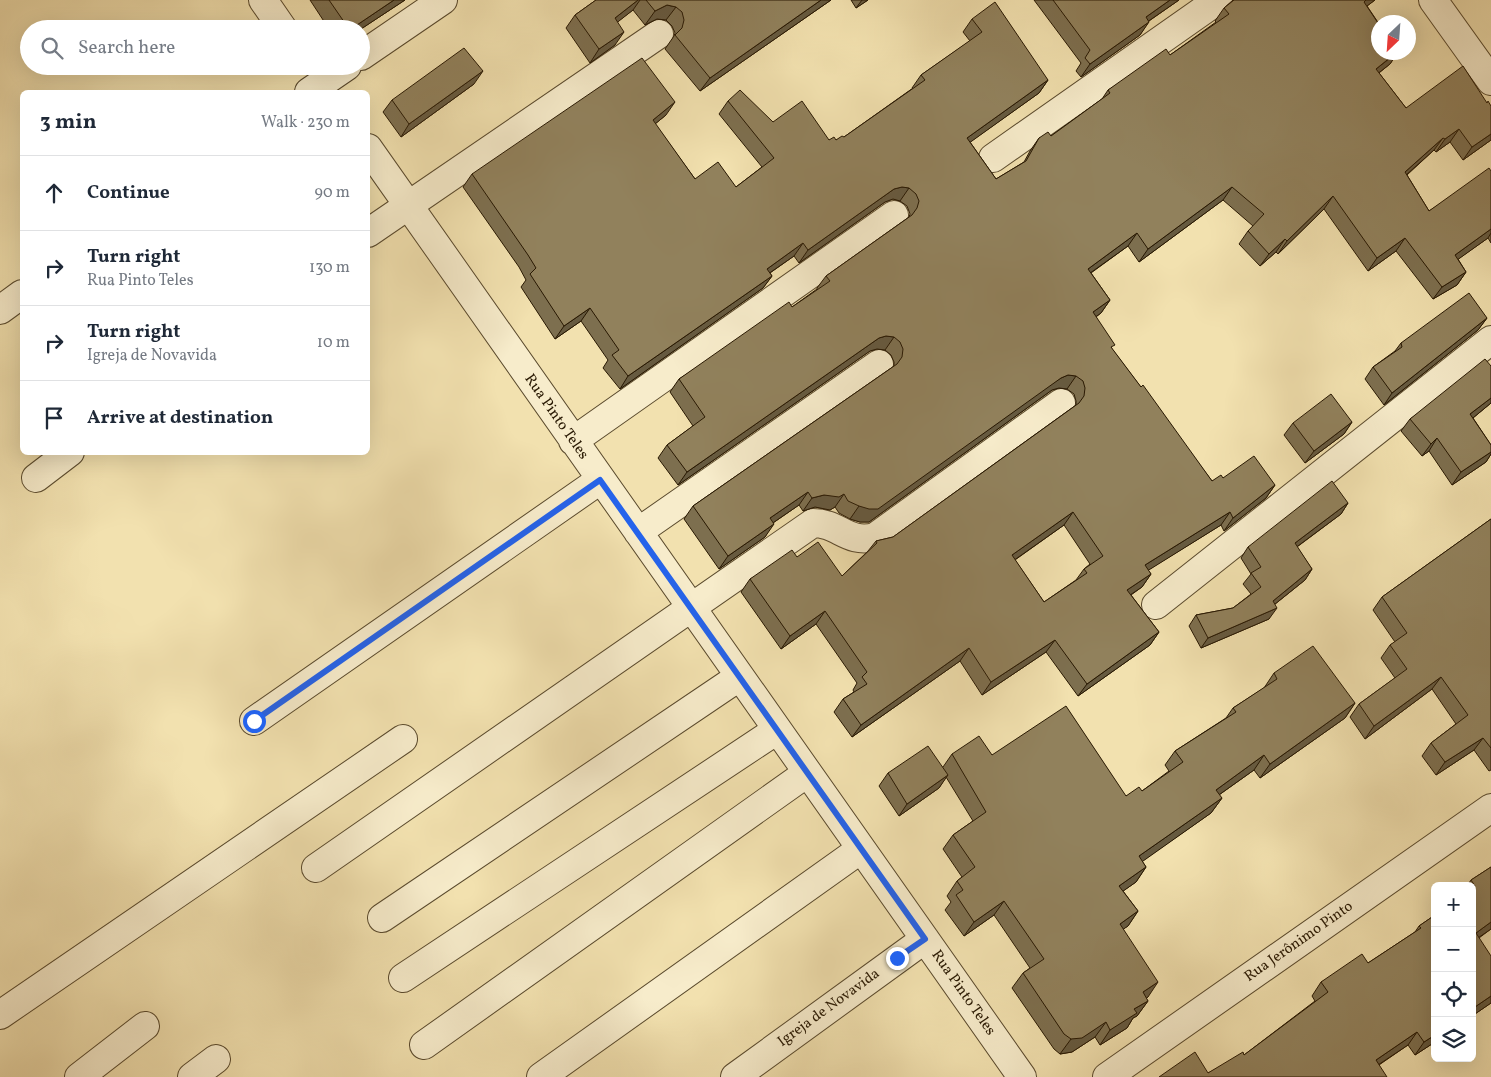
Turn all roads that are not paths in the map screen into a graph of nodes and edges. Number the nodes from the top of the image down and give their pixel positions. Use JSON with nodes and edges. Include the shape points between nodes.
{"nodes":[{"id":1,"x":262,"y":0,"type":"edge"},
{"id":2,"x":443,"y":0,"type":"edge"},
{"id":3,"x":1218,"y":0,"type":"edge"},
{"id":4,"x":1433,"y":0,"type":"edge"},
{"id":5,"x":276,"y":20,"type":"edge"},
{"id":6,"x":659,"y":34,"type":"dead end"},
{"id":7,"x":370,"y":50,"type":"edge"},
{"id":8,"x":332,"y":75,"type":"edge"},
{"id":9,"x":1491,"y":81,"type":"edge"},
{"id":10,"x":318,"y":84,"type":"edge"},
{"id":11,"x":370,"y":151,"type":"edge"},
{"id":12,"x":993,"y":158,"type":"dead end"},
{"id":13,"x":407,"y":205,"type":"junction"},
{"id":14,"x":894,"y":215,"type":"dead end"},
{"id":15,"x":370,"y":232,"type":"edge"},
{"id":16,"x":20,"y":295,"type":"edge"},
{"id":17,"x":0,"y":310,"type":"edge"},
{"id":18,"x":1491,"y":340,"type":"edge"},
{"id":19,"x":879,"y":364,"type":"dead end"},
{"id":20,"x":1061,"y":403,"type":"dead end"},
{"id":21,"x":573,"y":441,"type":"junction"},
{"id":22,"x":66,"y":455,"type":"edge"},
{"id":23,"x":36,"y":478,"type":"dead end"},
{"id":24,"x":600,"y":480,"type":"junction"},
{"id":25,"x":638,"y":532,"type":"junction"},
{"id":26,"x":1156,"y":605,"type":"dead end"},
{"id":27,"x":690,"y":607,"type":"junction"},
{"id":28,"x":739,"y":677,"type":"junction"},
{"id":29,"x":254,"y":721,"type":"dead end"},
{"id":30,"x":777,"y":730,"type":"junction"},
{"id":31,"x":403,"y":739,"type":"dead end"},
{"id":32,"x":807,"y":773,"type":"junction"},
{"id":33,"x":1491,"y":808,"type":"edge"},
{"id":34,"x":861,"y":849,"type":"junction"},
{"id":35,"x":316,"y":868,"type":"dead end"},
{"id":36,"x":382,"y":918,"type":"dead end"},
{"id":37,"x":925,"y":939,"type":"junction"},
{"id":38,"x":403,"y":978,"type":"dead end"},
{"id":39,"x":0,"y":1015,"type":"edge"},
{"id":40,"x":146,"y":1026,"type":"dead end"},
{"id":41,"x":424,"y":1045,"type":"dead end"},
{"id":42,"x":216,"y":1060,"type":"dead end"},
{"id":43,"x":79,"y":1077,"type":"edge"},
{"id":44,"x":192,"y":1077,"type":"edge"},
{"id":45,"x":541,"y":1077,"type":"edge"},
{"id":46,"x":734,"y":1077,"type":"edge"},
{"id":47,"x":1022,"y":1077,"type":"edge"},
{"id":48,"x":1107,"y":1077,"type":"edge"}],
"edges":[{"from":1,"to":5,"type":"street"},
{"from":2,"to":7,"type":"street"},
{"from":3,"to":12,"type":"street"},
{"from":4,"to":9,"type":"street"},
{"from":6,"to":13,"type":"street"},
{"from":8,"to":10,"type":"street"},
{"from":11,"to":13,"type":"street","name":"Rua Pinto Teles"},
{"from":13,"to":15,"type":"street"},
{"from":13,"to":21,"type":"street","name":"Rua Pinto Teles"},
{"from":14,"to":21,"type":"street"},
{"from":16,"to":17,"type":"street"},
{"from":18,"to":26,"type":"street"},
{"from":19,"to":25,"type":"street"},
{"from":20,"to":27,"type":"street","via":[[876,537],[852,538],[832,526],[813,523]]},
{"from":21,"to":24,"type":"street","name":"Rua Pinto Teles"},
{"from":22,"to":23,"type":"street"},
{"from":24,"to":25,"type":"street","name":"Rua Pinto Teles"},
{"from":24,"to":29,"type":"street"},
{"from":25,"to":27,"type":"street","name":"Rua Pinto Teles"},
{"from":27,"to":28,"type":"street","name":"Rua Pinto Teles"},
{"from":27,"to":35,"type":"street"},
{"from":28,"to":30,"type":"street","name":"Rua Pinto Teles"},
{"from":28,"to":36,"type":"street"},
{"from":30,"to":32,"type":"street","name":"Rua Pinto Teles"},
{"from":30,"to":38,"type":"street"},
{"from":31,"to":39,"type":"street"},
{"from":32,"to":34,"type":"street","name":"Rua Pinto Teles"},
{"from":32,"to":41,"type":"street"},
{"from":33,"to":48,"type":"street","name":"Rua Jerônimo Pinto"},
{"from":34,"to":37,"type":"street","name":"Rua Pinto Teles"},
{"from":34,"to":45,"type":"street"},
{"from":37,"to":46,"type":"street","name":"Igreja de Novavida"},
{"from":37,"to":47,"type":"street","name":"Rua Pinto Teles"},
{"from":40,"to":43,"type":"street"},
{"from":42,"to":44,"type":"street"}]}
